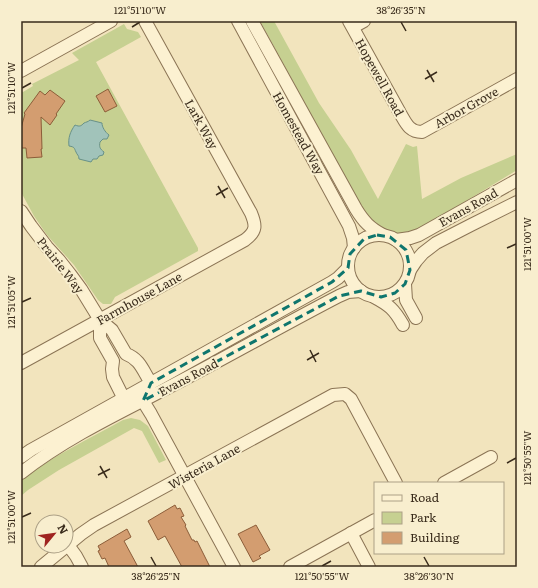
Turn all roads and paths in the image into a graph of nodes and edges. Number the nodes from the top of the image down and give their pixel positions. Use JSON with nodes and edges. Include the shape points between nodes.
{"nodes":[{"id":1,"x":111,"y":21,"type":"edge"},
{"id":2,"x":145,"y":21,"type":"edge"},
{"id":3,"x":238,"y":21,"type":"edge"},
{"id":4,"x":252,"y":21,"type":"edge"},
{"id":5,"x":364,"y":21,"type":"edge"},
{"id":6,"x":351,"y":24,"type":"edge"},
{"id":7,"x":21,"y":71,"type":"edge"},
{"id":8,"x":517,"y":79,"type":"edge"},
{"id":9,"x":414,"y":131,"type":"joint"},
{"id":10,"x":517,"y":180,"type":"edge"},
{"id":11,"x":517,"y":202,"type":"edge"},
{"id":12,"x":22,"y":217,"type":"edge"},
{"id":13,"x":254,"y":229,"type":"joint"},
{"id":14,"x":383,"y":235,"type":"junction"},
{"id":15,"x":396,"y":240,"type":"junction"},
{"id":16,"x":354,"y":248,"type":"junction"},
{"id":17,"x":348,"y":268,"type":"junction"},
{"id":18,"x":410,"y":270,"type":"junction"},
{"id":19,"x":405,"y":284,"type":"junction"},
{"id":20,"x":361,"y":291,"type":"junction"},
{"id":21,"x":374,"y":297,"type":"junction"},
{"id":22,"x":416,"y":318,"type":"dead end"},
{"id":23,"x":100,"y":320,"type":"junction"},
{"id":24,"x":403,"y":325,"type":"dead end"},
{"id":25,"x":126,"y":354,"type":"junction"},
{"id":26,"x":113,"y":361,"type":"junction"},
{"id":27,"x":21,"y":363,"type":"edge"},
{"id":28,"x":151,"y":383,"type":"junction"},
{"id":29,"x":124,"y":399,"type":"junction"},
{"id":30,"x":143,"y":401,"type":"junction"},
{"id":31,"x":21,"y":457,"type":"edge"},
{"id":32,"x":491,"y":457,"type":"dead end"},
{"id":33,"x":21,"y":473,"type":"edge"},
{"id":34,"x":185,"y":476,"type":"junction"},
{"id":35,"x":395,"y":482,"type":"edge"},
{"id":36,"x":446,"y":482,"type":"edge"},
{"id":37,"x":374,"y":521,"type":"edge"},
{"id":38,"x":351,"y":533,"type":"junction"},
{"id":39,"x":74,"y":540,"type":"edge"},
{"id":40,"x":74,"y":553,"type":"edge"},
{"id":41,"x":57,"y":554,"type":"edge"},
{"id":42,"x":41,"y":567,"type":"edge"},
{"id":43,"x":82,"y":567,"type":"edge"},
{"id":44,"x":234,"y":567,"type":"edge"},
{"id":45,"x":290,"y":567,"type":"edge"},
{"id":46,"x":369,"y":567,"type":"edge"}],
"edges":[{"from":1,"to":7,"type":"street"},
{"from":2,"to":13,"type":"street","name":"Lark Way","via":[[251,213]]},
{"from":3,"to":16,"type":"street","name":"Homestead Way","via":[[349,226]]},
{"from":4,"to":14,"type":"street","name":"Homestead Way","via":[[362,219]]},
{"from":5,"to":6,"type":"street"},
{"from":6,"to":9,"type":"street","name":"Hopewell Road","via":[[400,113]]},
{"from":8,"to":9,"type":"street","name":"Arbor Grove","via":[[422,132]]},
{"from":10,"to":15,"type":"street","name":"Evans Road","via":[[419,235]]},
{"from":11,"to":18,"type":"street","name":"Evans Road","via":[[433,245]]},
{"from":12,"to":23,"type":"street","name":"Prairie Way","via":[[74,279]]},
{"from":13,"to":23,"type":"street","name":"Farmhouse Lane","via":[[245,240]]},
{"from":14,"to":15,"type":"street"},
{"from":14,"to":16,"type":"street","via":[[364,239]]},
{"from":15,"to":18,"type":"street","via":[[402,244],[409,256]]},
{"from":16,"to":17,"type":"street","via":[[350,254]]},
{"from":17,"to":20,"type":"street","via":[[352,281]]},
{"from":17,"to":28,"type":"street","name":"Evans Road","via":[[332,282]]},
{"from":18,"to":19,"type":"street"},
{"from":19,"to":21,"type":"street","via":[[395,294]]},
{"from":19,"to":22,"type":"street","via":[[406,300]]},
{"from":20,"to":21,"type":"street"},
{"from":20,"to":30,"type":"street","name":"Evans Road","via":[[339,296]]},
{"from":21,"to":24,"type":"street","via":[[395,311]]},
{"from":23,"to":25,"type":"street","name":"Prairie Way","via":[[112,330]]},
{"from":23,"to":26,"type":"street","name":"Prairie Way","via":[[100,338]]},
{"from":23,"to":27,"type":"street","name":"Farmhouse Lane"},
{"from":25,"to":26,"type":"street"},
{"from":25,"to":28,"type":"street","name":"Prairie Way","via":[[136,359]]},
{"from":26,"to":29,"type":"street","name":"Prairie Way","via":[[113,377]]},
{"from":28,"to":29,"type":"street","name":"Evans Road"},
{"from":28,"to":30,"type":"street"},
{"from":29,"to":30,"type":"street"},
{"from":29,"to":31,"type":"street","name":"Evans Road"},
{"from":30,"to":33,"type":"street","name":"Evans Road","via":[[57,448]]},
{"from":30,"to":34,"type":"street"},
{"from":32,"to":36,"type":"street"},
{"from":34,"to":35,"type":"street","name":"Wisteria Lane","via":[[333,395],[345,394],[351,399]]},
{"from":34,"to":39,"type":"street","name":"Wisteria Lane","via":[[94,525]]},
{"from":34,"to":44,"type":"street"},
{"from":37,"to":38,"type":"street"},
{"from":38,"to":45,"type":"street"},
{"from":38,"to":46,"type":"street"},
{"from":40,"to":43,"type":"street"},
{"from":41,"to":42,"type":"street","name":"Wisteria Lane"}]}
